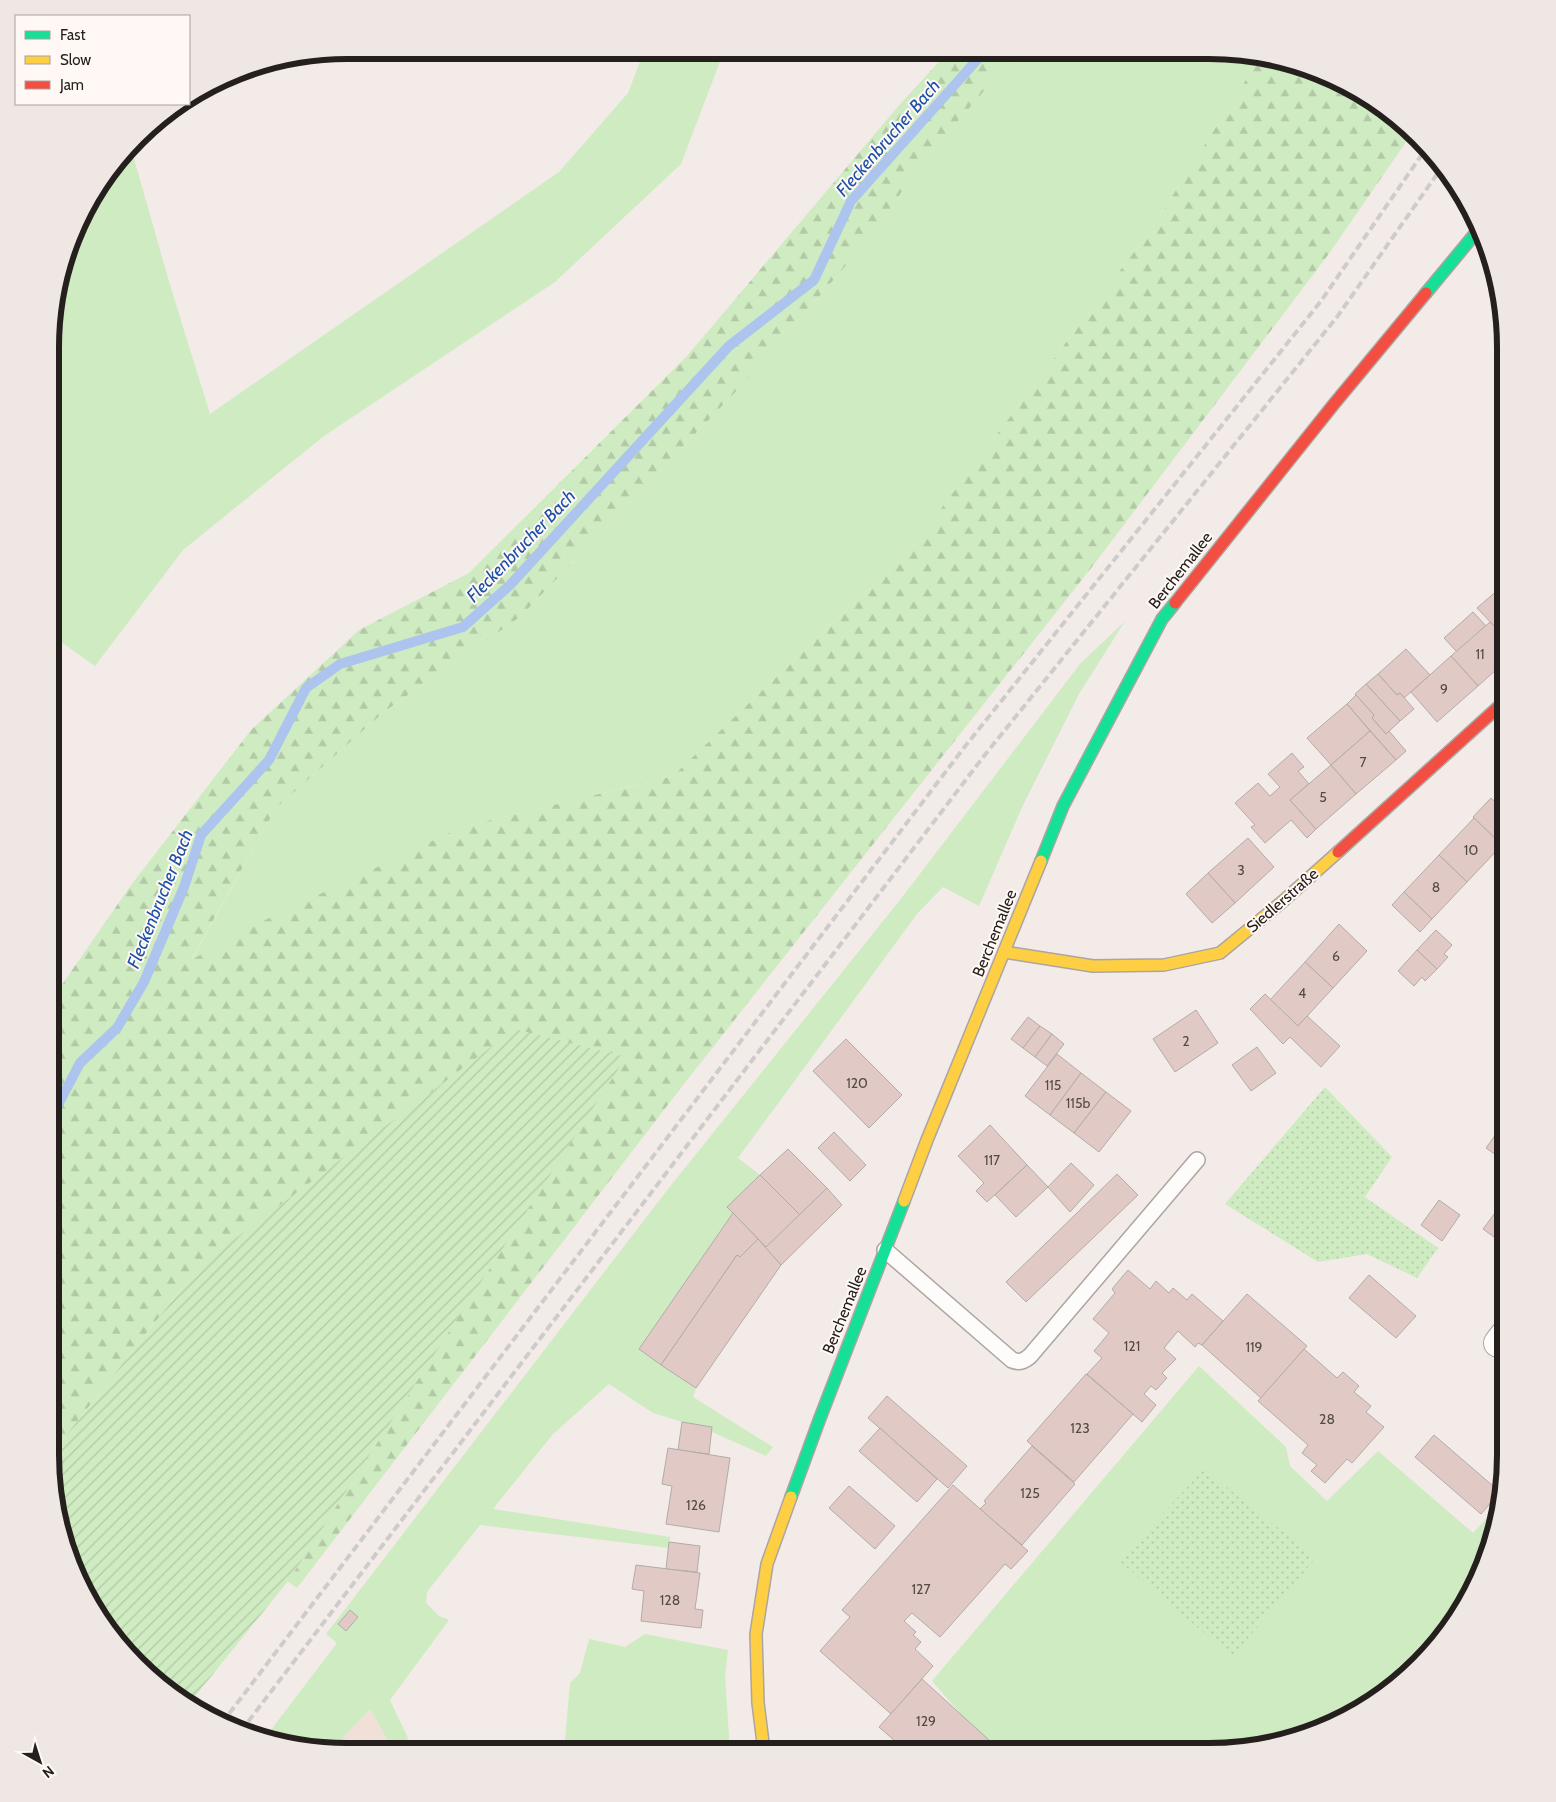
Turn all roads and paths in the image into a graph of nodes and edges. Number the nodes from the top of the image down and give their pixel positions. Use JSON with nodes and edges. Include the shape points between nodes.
{"nodes":[{"id":1,"x":1474,"y":235,"type":"edge"},
{"id":2,"x":1497,"y":708,"type":"edge"},
{"id":3,"x":1004,"y":952,"type":"junction"},
{"id":4,"x":1197,"y":1160,"type":"dead end"},
{"id":5,"x":885,"y":1250,"type":"junction"},
{"id":6,"x":763,"y":1743,"type":"edge"}],
"edges":[{"from":1,"to":3,"type":"street","name":"Berchemallee","via":[[1162,619],[1063,806]]},
{"from":2,"to":3,"type":"street","name":"Siedlerstraße","via":[[1282,902],[1220,952],[1164,965],[1093,966]]},
{"from":3,"to":5,"type":"street","name":"Berchemallee"},
{"from":4,"to":5,"type":"lane","via":[[1024,1361],[1012,1360]]},
{"from":5,"to":6,"type":"street","name":"Berchemallee","via":[[767,1564],[756,1634]]}]}
